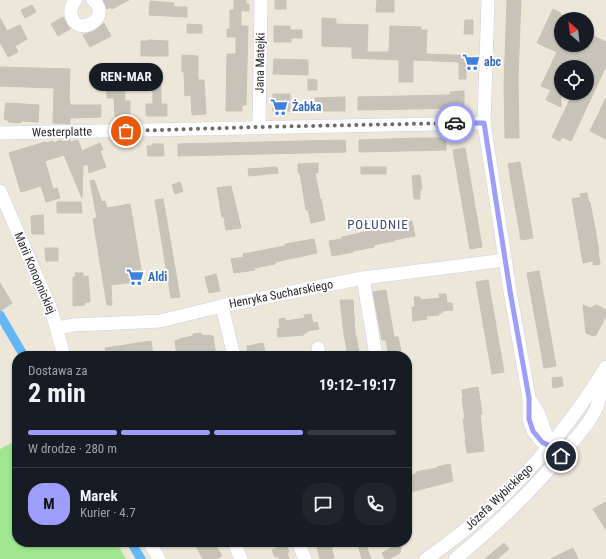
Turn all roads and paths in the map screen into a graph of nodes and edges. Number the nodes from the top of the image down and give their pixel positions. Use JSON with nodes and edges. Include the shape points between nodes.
{"nodes":[{"id":1,"x":76,"y":0,"type":"edge"},
{"id":2,"x":93,"y":0,"type":"edge"},
{"id":3,"x":261,"y":0,"type":"edge"},
{"id":4,"x":488,"y":0,"type":"edge"},
{"id":5,"x":484,"y":123,"type":"junction"},
{"id":6,"x":258,"y":127,"type":"junction"},
{"id":7,"x":0,"y":132,"type":"edge"},
{"id":8,"x":0,"y":191,"type":"edge"},
{"id":9,"x":505,"y":260,"type":"junction"},
{"id":10,"x":363,"y":278,"type":"junction"},
{"id":11,"x":222,"y":306,"type":"junction"},
{"id":12,"x":57,"y":328,"type":"junction"},
{"id":13,"x":63,"y":351,"type":"edge"},
{"id":14,"x":233,"y":351,"type":"edge"},
{"id":15,"x":375,"y":351,"type":"edge"},
{"id":16,"x":606,"y":367,"type":"edge"},
{"id":17,"x":606,"y":372,"type":"edge"},
{"id":18,"x":550,"y":446,"type":"junction"},
{"id":19,"x":561,"y":456,"type":"junction"},
{"id":20,"x":152,"y":547,"type":"edge"},
{"id":21,"x":236,"y":547,"type":"edge"},
{"id":22,"x":300,"y":547,"type":"edge"},
{"id":23,"x":159,"y":559,"type":"edge"},
{"id":24,"x":241,"y":559,"type":"edge"},
{"id":25,"x":305,"y":559,"type":"edge"},
{"id":26,"x":426,"y":559,"type":"edge"},
{"id":27,"x":455,"y":559,"type":"edge"}],
"edges":[{"from":1,"to":2,"type":"street","via":[[71,6],[71,15],[77,24],[86,26],[93,23],[98,16],[98,7]]},
{"from":3,"to":6,"type":"street","name":"Jana Matejki"},
{"from":4,"to":5,"type":"street"},
{"from":5,"to":6,"type":"street","name":"Westerplatte"},
{"from":5,"to":9,"type":"street"},
{"from":6,"to":7,"type":"street","name":"Westerplatte"},
{"from":8,"to":12,"type":"street","name":"Marii Konopnickiej","via":[[43,289]]},
{"from":9,"to":10,"type":"street","name":"Henryka Sucharskiego"},
{"from":9,"to":18,"type":"street","via":[[529,398],[529,419],[533,431],[542,442]]},
{"from":10,"to":11,"type":"street","name":"Henryka Sucharskiego"},
{"from":10,"to":15,"type":"street"},
{"from":11,"to":12,"type":"street","name":"Henryka Sucharskiego","via":[[160,321]]},
{"from":11,"to":14,"type":"street"},
{"from":12,"to":13,"type":"street","name":"Marii Konopnickiej"},
{"from":16,"to":18,"type":"street","name":"Józefa Wybickiego"},
{"from":17,"to":19,"type":"street","name":"Józefa Wybickiego","via":[[596,409]]},
{"from":18,"to":19,"type":"street"},
{"from":18,"to":26,"type":"street","name":"Józefa Wybickiego","via":[[478,520]]},
{"from":19,"to":27,"type":"street","name":"Józefa Wybickiego","via":[[514,507]]},
{"from":20,"to":23,"type":"street"},
{"from":21,"to":24,"type":"street"},
{"from":22,"to":25,"type":"street"}]}
